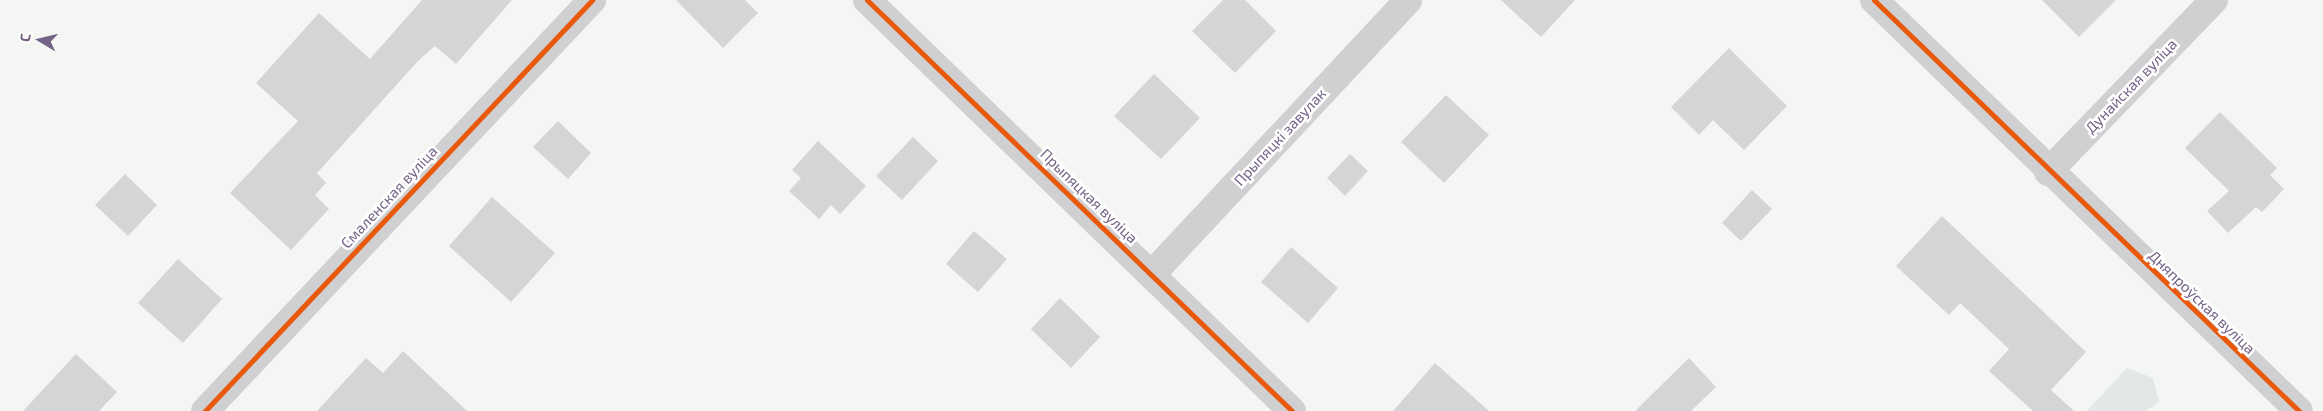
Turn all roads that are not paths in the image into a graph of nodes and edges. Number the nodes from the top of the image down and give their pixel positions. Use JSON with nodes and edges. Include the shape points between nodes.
{"nodes":[{"id":1,"x":592,"y":0,"type":"edge"},
{"id":2,"x":867,"y":0,"type":"edge"},
{"id":3,"x":1408,"y":0,"type":"edge"},
{"id":4,"x":1874,"y":0,"type":"edge"},
{"id":5,"x":2214,"y":0,"type":"edge"},
{"id":6,"x":2048,"y":172,"type":"junction"},
{"id":7,"x":1152,"y":274,"type":"junction"},
{"id":8,"x":205,"y":411,"type":"edge"},
{"id":9,"x":1292,"y":411,"type":"edge"},
{"id":10,"x":2299,"y":411,"type":"edge"}],
"edges":[{"from":1,"to":8,"type":"street","name":"Смаленская вуліца"},
{"from":2,"to":7,"type":"street","name":"Прыпяцкая вуліца"},
{"from":3,"to":7,"type":"street","name":"Прыпяцкі завулак"},
{"from":4,"to":6,"type":"street","name":"Дняпроўская вуліца"},
{"from":5,"to":6,"type":"street","name":"Дунайская вуліца"},
{"from":6,"to":10,"type":"street","name":"Дняпроўская вуліца"},
{"from":7,"to":9,"type":"street","name":"Прыпяцкая вуліца"}]}
